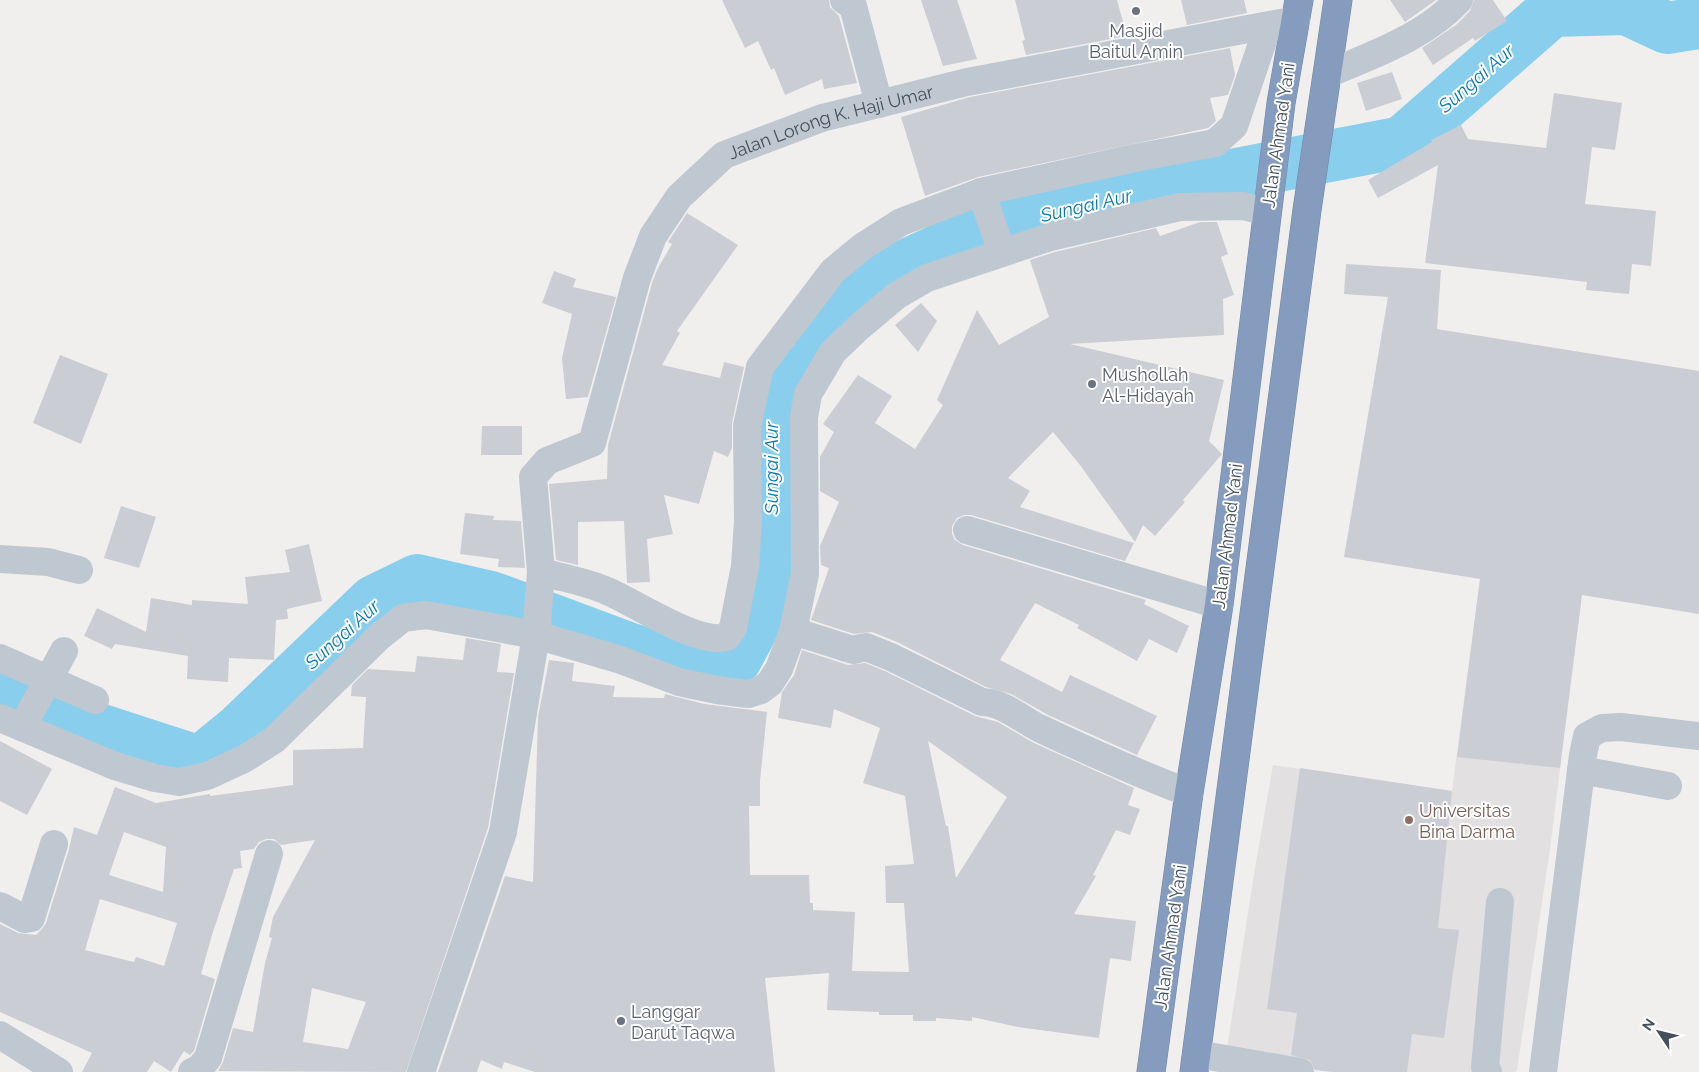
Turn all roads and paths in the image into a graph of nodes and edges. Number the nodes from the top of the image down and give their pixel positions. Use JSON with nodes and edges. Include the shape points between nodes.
{"nodes":[{"id":1,"x":844,"y":0,"type":"edge"},
{"id":2,"x":1338,"y":0,"type":"edge"},
{"id":3,"x":1459,"y":0,"type":"edge"},
{"id":4,"x":1298,"y":10,"type":"edge"},
{"id":5,"x":1268,"y":26,"type":"junction"},
{"id":6,"x":1328,"y":74,"type":"junction"},
{"id":7,"x":879,"y":104,"type":"junction"},
{"id":8,"x":982,"y":196,"type":"junction"},
{"id":9,"x":1267,"y":210,"type":"junction"},
{"id":10,"x":999,"y":244,"type":"junction"},
{"id":11,"x":967,"y":530,"type":"dead end"},
{"id":12,"x":0,"y":559,"type":"edge"},
{"id":13,"x":78,"y":570,"type":"dead end"},
{"id":14,"x":541,"y":578,"type":"junction"},
{"id":15,"x":1219,"y":605,"type":"junction"},
{"id":16,"x":793,"y":631,"type":"junction"},
{"id":17,"x":536,"y":633,"type":"junction"},
{"id":18,"x":64,"y":651,"type":"dead end"},
{"id":19,"x":0,"y":658,"type":"edge"},
{"id":20,"x":45,"y":685,"type":"junction"},
{"id":21,"x":95,"y":700,"type":"dead end"},
{"id":22,"x":16,"y":721,"type":"edge"},
{"id":23,"x":1699,"y":736,"type":"edge"},
{"id":24,"x":1581,"y":770,"type":"junction"},
{"id":25,"x":1668,"y":786,"type":"dead end"},
{"id":26,"x":1189,"y":793,"type":"junction"},
{"id":27,"x":54,"y":844,"type":"dead end"},
{"id":28,"x":269,"y":854,"type":"dead end"},
{"id":29,"x":1500,"y":902,"type":"dead end"},
{"id":30,"x":0,"y":906,"type":"edge"},
{"id":31,"x":0,"y":1035,"type":"edge"},
{"id":32,"x":1195,"y":1063,"type":"edge"},
{"id":33,"x":59,"y":1072,"type":"edge"},
{"id":34,"x":192,"y":1072,"type":"edge"},
{"id":35,"x":421,"y":1072,"type":"edge"},
{"id":36,"x":1151,"y":1072,"type":"edge"},
{"id":37,"x":1300,"y":1072,"type":"edge"},
{"id":38,"x":1488,"y":1072,"type":"edge"},
{"id":39,"x":1544,"y":1072,"type":"edge"}],
"edges":[{"from":1,"to":7,"type":"street","via":[[853,6]]},
{"from":2,"to":6,"type":"highway","name":"Jalan Ahmad Yani"},
{"from":3,"to":6,"type":"street","via":[[1434,23],[1407,40]]},
{"from":4,"to":5,"type":"street","name":"Jalan Lorong K. Haji Umar"},
{"from":4,"to":9,"type":"highway","name":"Jalan Ahmad Yani"},
{"from":5,"to":7,"type":"street","name":"Jalan Lorong K. Haji Umar","via":[[967,82]]},
{"from":5,"to":8,"type":"street","via":[[1234,126],[1215,143],[1135,158]]},
{"from":6,"to":32,"type":"highway","name":"Jalan Ahmad Yani","via":[[1321,105]]},
{"from":7,"to":14,"type":"street","name":"Jalan Lorong K. Haji Umar","via":[[822,118],[724,155],[679,197],[653,236],[637,278],[592,443],[547,461],[533,477]]},
{"from":8,"to":10,"type":"street"},
{"from":8,"to":14,"type":"street","via":[[901,222],[862,247],[833,271],[760,366],[747,426],[748,521],[744,566],[732,628],[727,637],[719,640],[693,634],[606,590]]},
{"from":9,"to":10,"type":"street","via":[[1243,206],[1180,207],[1050,237]]},
{"from":9,"to":15,"type":"highway","name":"Jalan Ahmad Yani"},
{"from":10,"to":16,"type":"street","via":[[926,278],[896,296],[833,352],[819,373],[808,394],[804,417],[805,574]]},
{"from":11,"to":15,"type":"street"},
{"from":12,"to":13,"type":"street","via":[[48,562]]},
{"from":14,"to":17,"type":"street"},
{"from":15,"to":26,"type":"highway","name":"Jalan Ahmad Yani"},
{"from":16,"to":17,"type":"street","via":[[779,669],[770,683],[748,694],[679,682]]},
{"from":16,"to":26,"type":"street","via":[[854,650],[866,647],[891,657],[982,702],[992,702],[1136,773]]},
{"from":17,"to":22,"type":"street","via":[[426,614],[403,618],[379,637],[274,740],[244,759],[207,776],[178,782],[115,766]]},
{"from":17,"to":35,"type":"street","via":[[504,832]]},
{"from":18,"to":20,"type":"street"},
{"from":19,"to":20,"type":"street"},
{"from":20,"to":21,"type":"street"},
{"from":20,"to":22,"type":"street"},
{"from":23,"to":24,"type":"street","via":[[1621,727],[1602,728],[1588,736]]},
{"from":24,"to":25,"type":"street"},
{"from":24,"to":39,"type":"street"},
{"from":26,"to":36,"type":"highway","name":"Jalan Ahmad Yani"},
{"from":27,"to":30,"type":"street","via":[[31,918],[25,919]]},
{"from":28,"to":34,"type":"street","via":[[208,1058]]},
{"from":29,"to":38,"type":"street","via":[[1485,1067]]},
{"from":31,"to":33,"type":"street"},
{"from":32,"to":37,"type":"street"}]}
